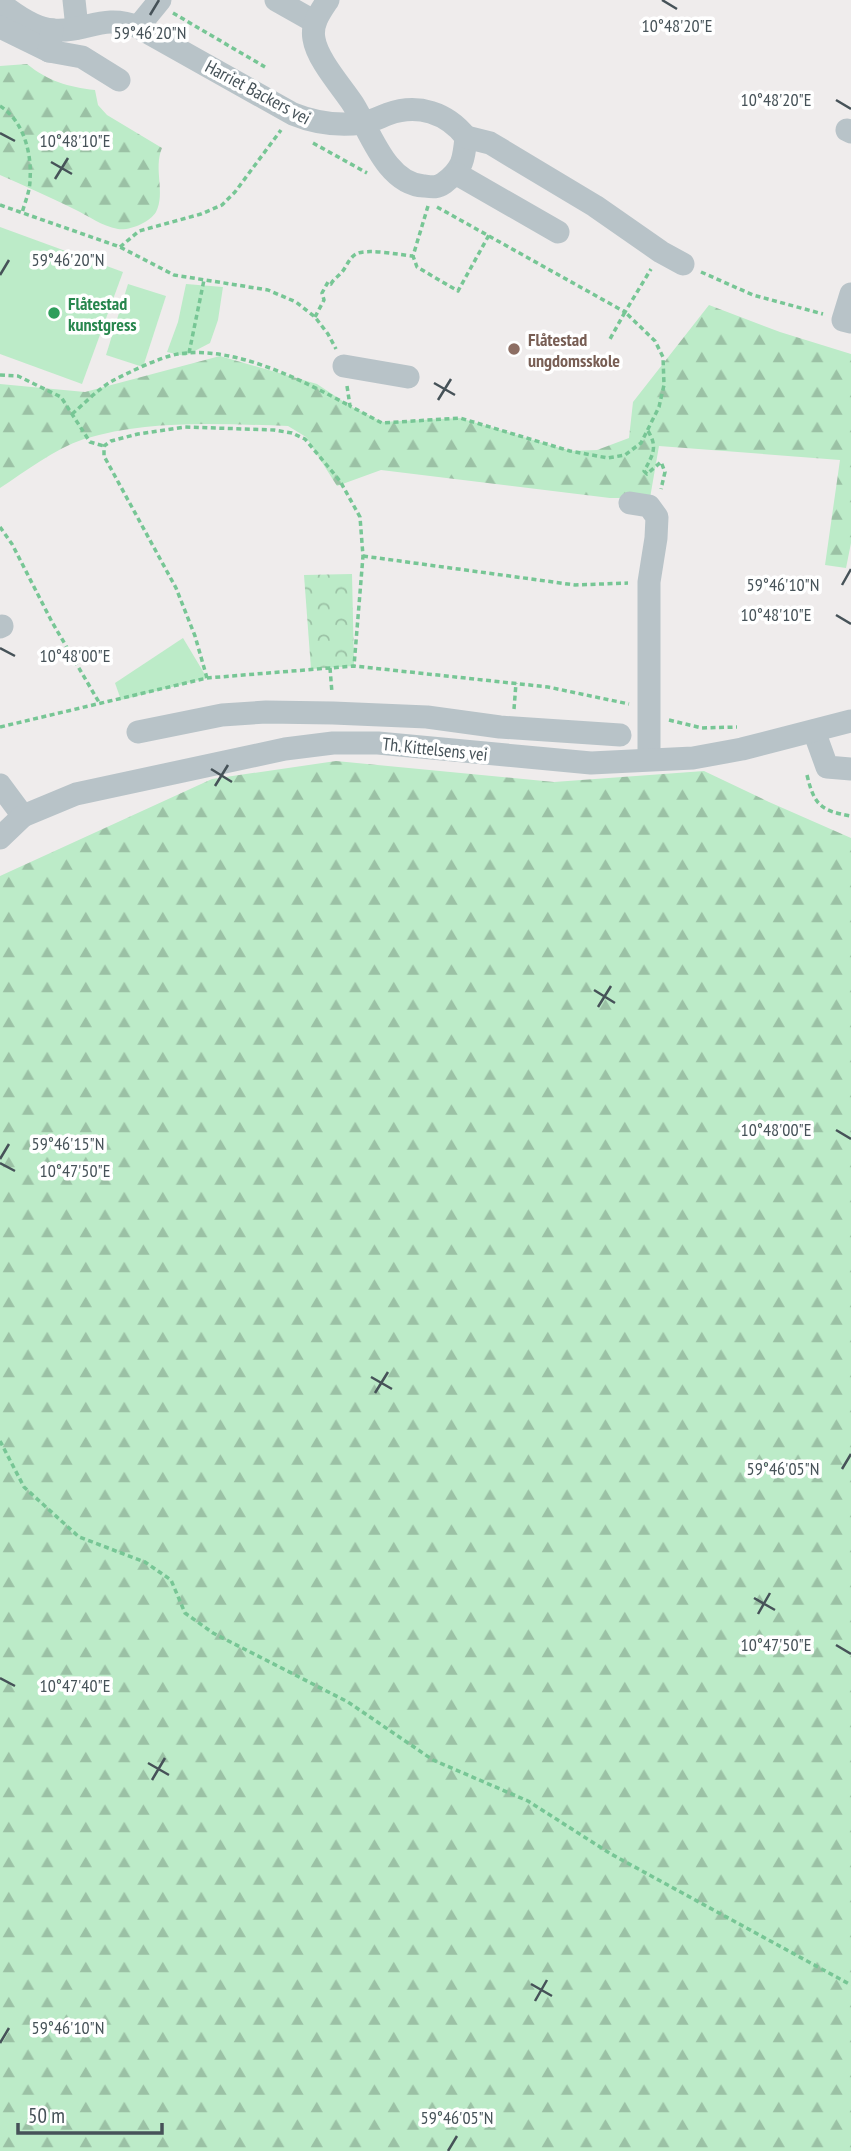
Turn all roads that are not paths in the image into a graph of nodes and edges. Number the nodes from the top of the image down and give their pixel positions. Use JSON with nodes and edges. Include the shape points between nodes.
{"nodes":[{"id":1,"x":74,"y":0,"type":"edge"},
{"id":2,"x":276,"y":0,"type":"edge"},
{"id":3,"x":328,"y":0,"type":"edge"},
{"id":4,"x":158,"y":2,"type":"edge"},
{"id":5,"x":0,"y":3,"type":"edge"},
{"id":6,"x":129,"y":16,"type":"edge"},
{"id":7,"x":314,"y":22,"type":"junction"},
{"id":8,"x":0,"y":27,"type":"edge"},
{"id":9,"x":77,"y":28,"type":"junction"},
{"id":10,"x":50,"y":41,"type":"junction"},
{"id":11,"x":119,"y":80,"type":"dead end"},
{"id":12,"x":365,"y":123,"type":"junction"},
{"id":13,"x":466,"y":137,"type":"junction"},
{"id":14,"x":457,"y":174,"type":"junction"},
{"id":15,"x":558,"y":232,"type":"dead end"},
{"id":16,"x":683,"y":264,"type":"road end"},
{"id":17,"x":851,"y":294,"type":"edge"},
{"id":18,"x":847,"y":321,"type":"edge"},
{"id":19,"x":344,"y":366,"type":"dead end"},
{"id":20,"x":408,"y":377,"type":"dead end"},
{"id":21,"x":630,"y":503,"type":"dead end"},
{"id":22,"x":332,"y":713,"type":"junction"},
{"id":23,"x":851,"y":721,"type":"edge"},
{"id":24,"x":500,"y":727,"type":"junction"},
{"id":25,"x":814,"y":731,"type":"junction"},
{"id":26,"x":138,"y":732,"type":"dead end"},
{"id":27,"x":621,"y":735,"type":"dead end"},
{"id":28,"x":333,"y":743,"type":"junction"},
{"id":29,"x":500,"y":756,"type":"junction"},
{"id":30,"x":649,"y":759,"type":"junction"},
{"id":31,"x":851,"y":769,"type":"edge"},
{"id":32,"x":0,"y":785,"type":"edge"},
{"id":33,"x":23,"y":816,"type":"junction"},
{"id":34,"x":0,"y":838,"type":"edge"}],
"edges":[{"from":1,"to":9,"type":"street"},
{"from":2,"to":7,"type":"street"},
{"from":3,"to":7,"type":"street"},
{"from":4,"to":6,"type":"street"},
{"from":5,"to":10,"type":"street"},
{"from":6,"to":9,"type":"street"},
{"from":6,"to":12,"type":"street","name":"Harriet Backers vei","via":[[293,114],[313,122]]},
{"from":7,"to":12,"type":"street","via":[[318,51]]},
{"from":8,"to":10,"type":"street"},
{"from":9,"to":10,"type":"street"},
{"from":10,"to":11,"type":"street"},
{"from":12,"to":13,"type":"street","name":"Harriet Backers vei","via":[[412,109],[437,113]]},
{"from":12,"to":14,"type":"street","via":[[395,187],[438,187]]},
{"from":13,"to":14,"type":"street"},
{"from":13,"to":16,"type":"street","name":"Harriet Backers vei","via":[[490,143]]},
{"from":14,"to":15,"type":"street"},
{"from":17,"to":18,"type":"street"},
{"from":19,"to":20,"type":"street"},
{"from":21,"to":30,"type":"street","via":[[649,506],[656,513],[649,582]]},
{"from":22,"to":24,"type":"street","via":[[427,717]]},
{"from":22,"to":26,"type":"street","via":[[222,715]]},
{"from":22,"to":28,"type":"street"},
{"from":23,"to":25,"type":"street","name":"Th. Kittelsens vei"},
{"from":24,"to":27,"type":"street"},
{"from":24,"to":29,"type":"street"},
{"from":25,"to":30,"type":"street","name":"Th. Kittelsens vei","via":[[693,758]]},
{"from":25,"to":31,"type":"street","via":[[827,767]]},
{"from":28,"to":29,"type":"street","name":"Th. Kittelsens vei"},
{"from":28,"to":33,"type":"street","name":"Th. Kittelsens vei","via":[[76,794]]},
{"from":29,"to":30,"type":"street","name":"Th. Kittelsens vei","via":[[591,763]]},
{"from":32,"to":33,"type":"street"},
{"from":33,"to":34,"type":"street","name":"Th. Kittelsens vei"}]}
